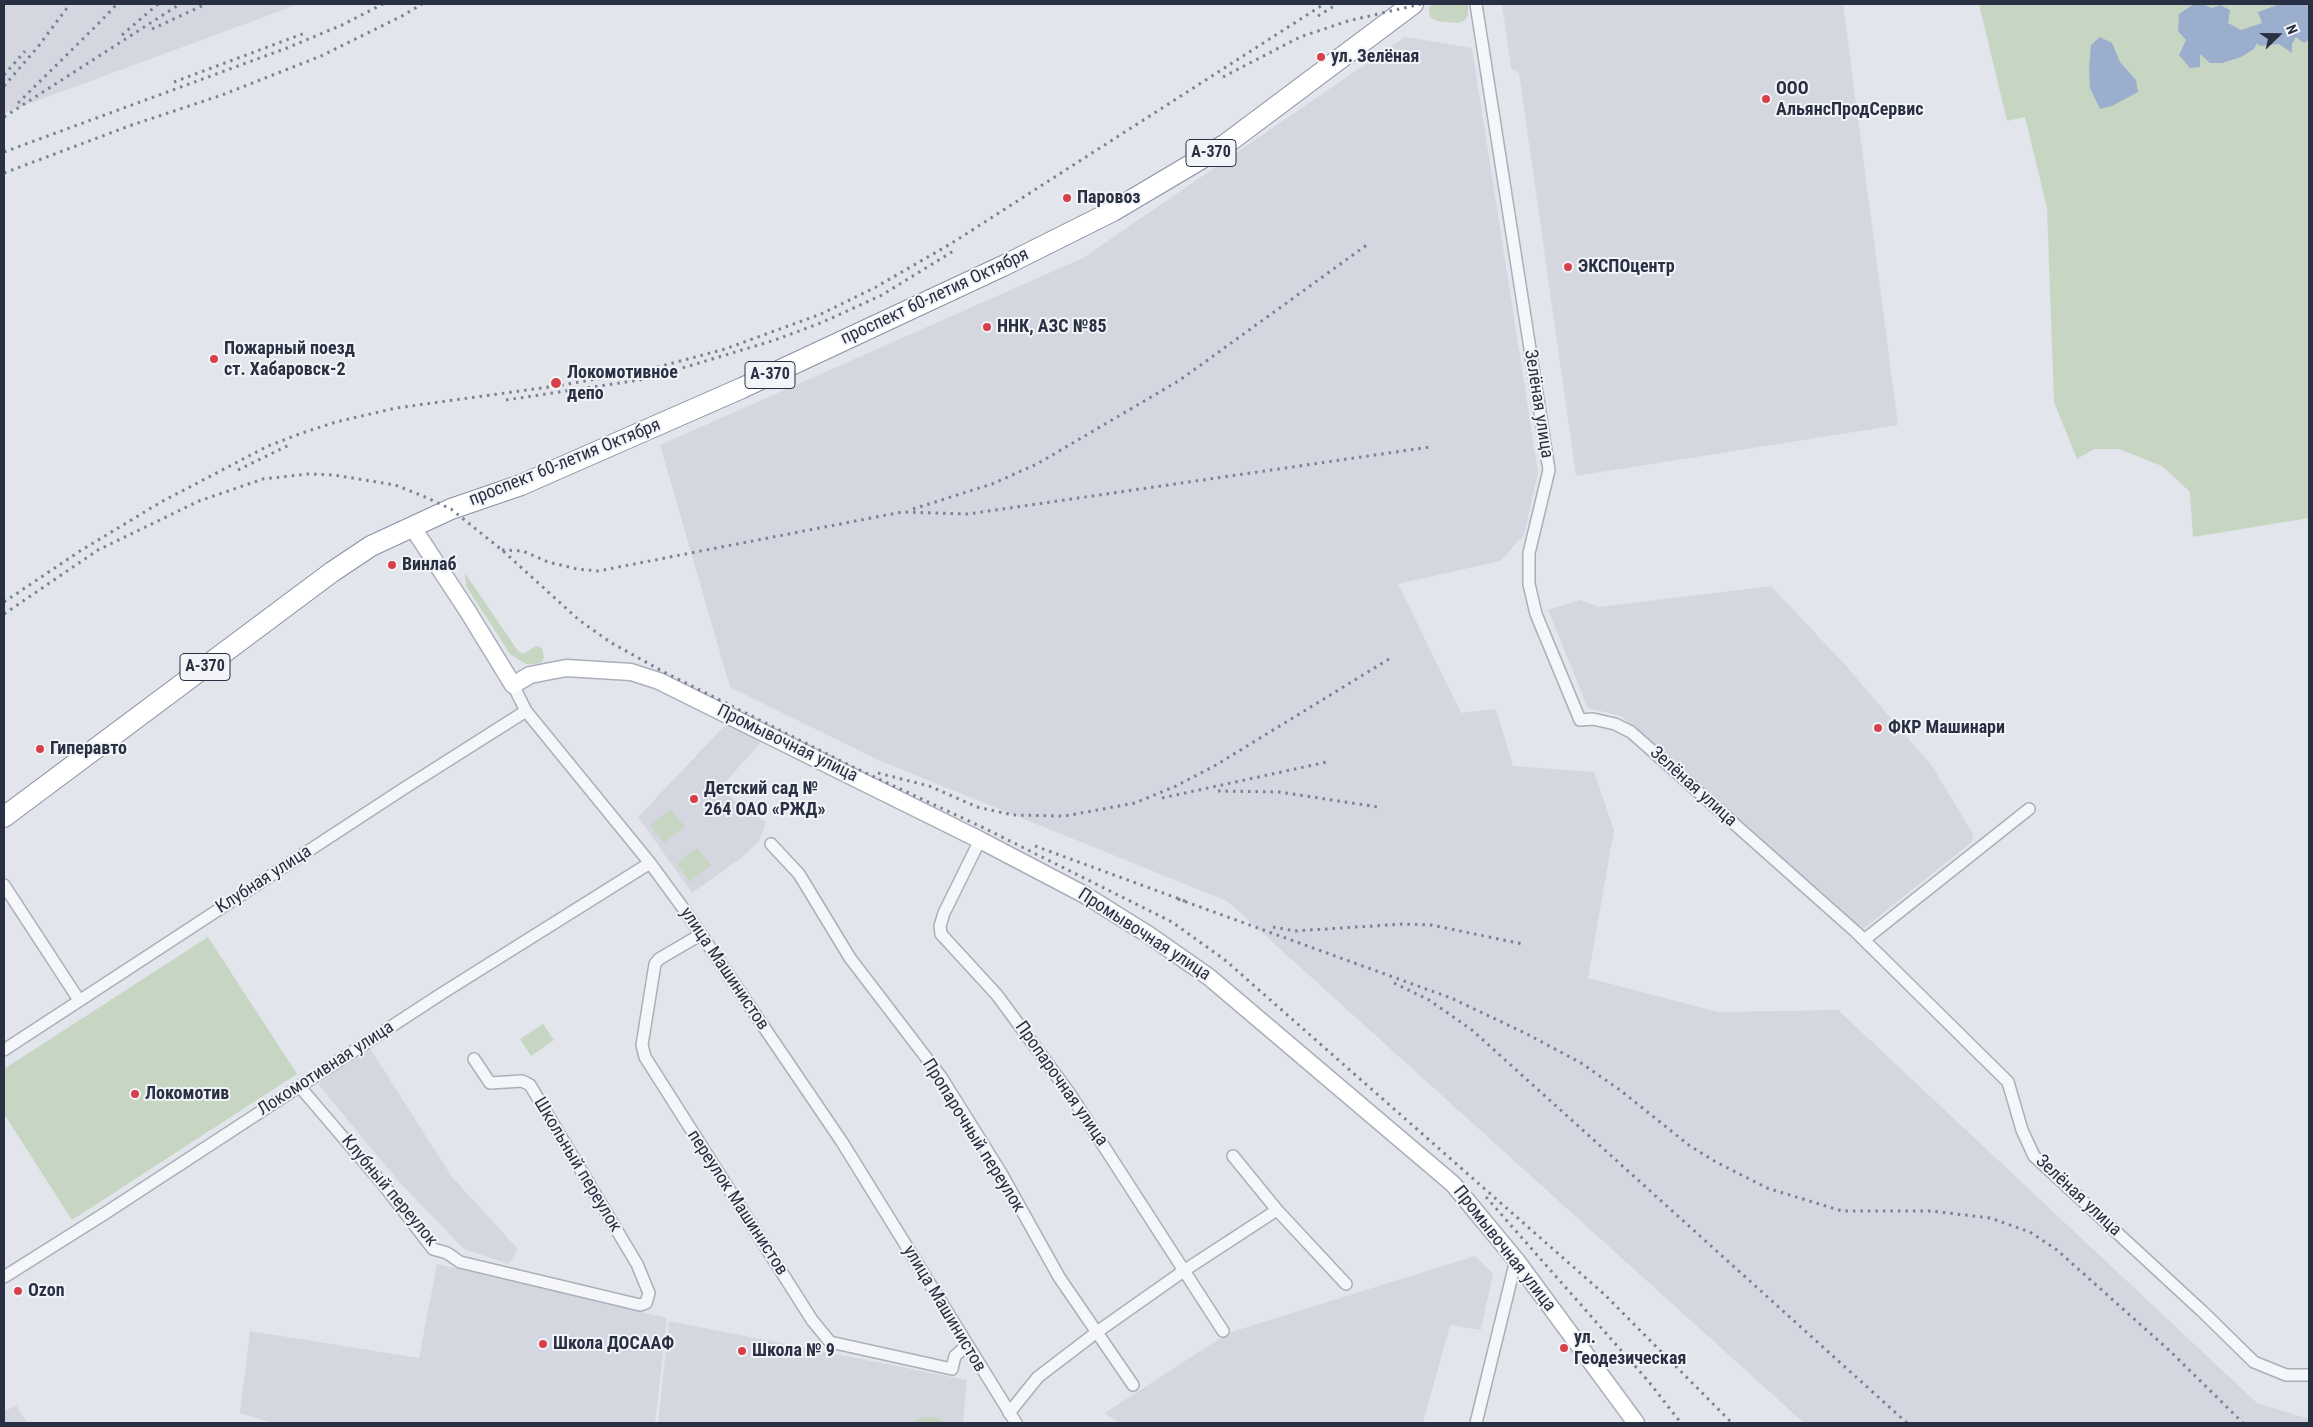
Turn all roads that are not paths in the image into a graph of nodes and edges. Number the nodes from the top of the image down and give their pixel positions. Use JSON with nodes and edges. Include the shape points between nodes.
{"nodes":[{"id":1,"x":1412,"y":4,"type":"edge"},
{"id":2,"x":1476,"y":4,"type":"edge"},
{"id":3,"x":413,"y":528,"type":"junction"},
{"id":4,"x":513,"y":685,"type":"junction"},
{"id":5,"x":526,"y":711,"type":"junction"},
{"id":6,"x":2029,"y":809,"type":"dead end"},
{"id":7,"x":4,"y":817,"type":"edge"},
{"id":8,"x":980,"y":840,"type":"junction"},
{"id":9,"x":771,"y":844,"type":"dead end"},
{"id":10,"x":650,"y":863,"type":"junction"},
{"id":11,"x":4,"y":885,"type":"edge"},
{"id":12,"x":700,"y":935,"type":"junction"},
{"id":13,"x":1864,"y":940,"type":"junction"},
{"id":14,"x":79,"y":1000,"type":"junction"},
{"id":15,"x":4,"y":1050,"type":"edge"},
{"id":16,"x":474,"y":1059,"type":"dead end"},
{"id":17,"x":300,"y":1087,"type":"junction"},
{"id":18,"x":1232,"y":1156,"type":"dead end"},
{"id":19,"x":1277,"y":1210,"type":"junction"},
{"id":20,"x":1516,"y":1260,"type":"junction"},
{"id":21,"x":1185,"y":1270,"type":"junction"},
{"id":22,"x":4,"y":1277,"type":"edge"},
{"id":23,"x":1346,"y":1284,"type":"dead end"},
{"id":24,"x":640,"y":1305,"type":"joint"},
{"id":25,"x":1224,"y":1331,"type":"dead end"},
{"id":26,"x":1097,"y":1332,"type":"junction"},
{"id":27,"x":966,"y":1346,"type":"junction"},
{"id":28,"x":2309,"y":1375,"type":"edge"},
{"id":29,"x":1133,"y":1385,"type":"dead end"},
{"id":30,"x":1009,"y":1412,"type":"junction"},
{"id":31,"x":1016,"y":1423,"type":"edge"},
{"id":32,"x":1476,"y":1423,"type":"edge"},
{"id":33,"x":1636,"y":1423,"type":"edge"}],
"edges":[{"from":1,"to":3,"type":"highway","name":"проспект 60-летия Октября","number":"А-370","via":[[1226,144],[1113,212],[742,388],[521,485],[451,509]]},
{"from":2,"to":13,"type":"street","name":"Зелёная улица","via":[[1548,470],[1529,553],[1529,584],[1536,614],[1580,720],[1615,724],[1631,732]]},
{"from":3,"to":4,"type":"street","name":"улица Машинистов"},
{"from":3,"to":7,"type":"highway","name":"проспект 60-летия Октября","number":"А-370","via":[[371,546],[332,572]]},
{"from":4,"to":5,"type":"street","name":"улица Машинистов"},
{"from":4,"to":8,"type":"street","name":"Промывочная улица","via":[[530,675],[566,668],[631,672],[659,680]]},
{"from":5,"to":10,"type":"street","name":"улица Машинистов"},
{"from":5,"to":14,"type":"street","name":"Клубная улица"},
{"from":6,"to":13,"type":"street"},
{"from":8,"to":20,"type":"street","name":"Промывочная улица","via":[[1086,895],[1209,977],[1453,1184]]},
{"from":8,"to":21,"type":"street","name":"Пропарочная улица","via":[[944,913],[941,934],[997,995],[1070,1094]]},
{"from":9,"to":26,"type":"street","name":"Пропарочный переулок","via":[[799,874],[850,958],[941,1077],[1001,1173],[1059,1277]]},
{"from":10,"to":12,"type":"street","name":"улица Машинистов"},
{"from":10,"to":17,"type":"street","name":"Локомотивная улица"},
{"from":11,"to":14,"type":"street"},
{"from":12,"to":27,"type":"street","name":"улица Машинистов","via":[[842,1142]]},
{"from":12,"to":27,"type":"street","name":"переулок Машинистов","via":[[655,964],[642,1045],[650,1067],[812,1320],[830,1342],[952,1369],[955,1356]]},
{"from":13,"to":28,"type":"street","name":"Зелёная улица","via":[[2008,1082],[2022,1130],[2034,1156],[2254,1362],[2286,1375]]},
{"from":14,"to":15,"type":"street","name":"Клубная улица"},
{"from":16,"to":24,"type":"street","name":"Школьный переулок","via":[[490,1083],[522,1081],[530,1086],[637,1264],[649,1293],[648,1301]]},
{"from":17,"to":22,"type":"street","name":"Локомотивная улица"},
{"from":17,"to":24,"type":"street","name":"Клубный переулок","via":[[434,1249],[460,1262]]},
{"from":18,"to":19,"type":"street"},
{"from":19,"to":21,"type":"street"},
{"from":19,"to":23,"type":"street"},
{"from":20,"to":32,"type":"street"},
{"from":20,"to":33,"type":"street","name":"Промывочная улица"},
{"from":21,"to":25,"type":"street","name":"Пропарочная улица"},
{"from":21,"to":26,"type":"street"},
{"from":26,"to":29,"type":"street","name":"Пропарочный переулок"},
{"from":26,"to":30,"type":"street","via":[[1038,1377]]},
{"from":27,"to":30,"type":"street","name":"улица Машинистов"},
{"from":30,"to":31,"type":"street","name":"улица Машинистов"}]}
